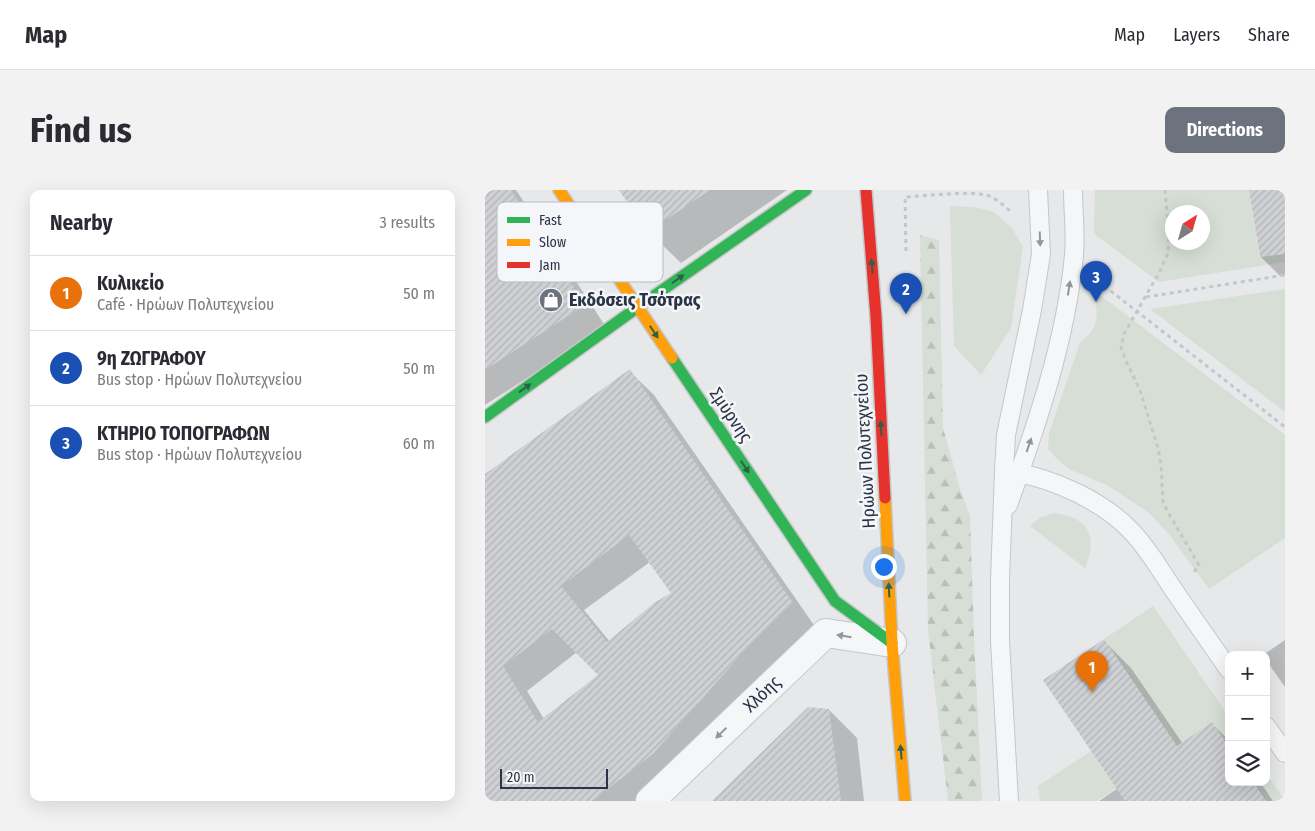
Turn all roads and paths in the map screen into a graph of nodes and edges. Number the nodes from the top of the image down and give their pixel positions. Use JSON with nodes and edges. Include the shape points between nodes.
{"nodes":[{"id":1,"x":559,"y":190,"type":"edge"},
{"id":2,"x":806,"y":190,"type":"edge"},
{"id":3,"x":866,"y":190,"type":"edge"},
{"id":4,"x":1039,"y":190,"type":"edge"},
{"id":5,"x":1073,"y":190,"type":"edge"},
{"id":6,"x":1165,"y":190,"type":"edge"},
{"id":7,"x":567,"y":202,"type":"edge"},
{"id":8,"x":1017,"y":218,"type":"dead end"},
{"id":9,"x":906,"y":255,"type":"dead end"},
{"id":10,"x":1071,"y":275,"type":"junction"},
{"id":11,"x":1285,"y":275,"type":"edge"},
{"id":12,"x":621,"y":282,"type":"edge"},
{"id":13,"x":1145,"y":297,"type":"junction"},
{"id":14,"x":638,"y":307,"type":"junction"},
{"id":15,"x":1137,"y":311,"type":"junction"},
{"id":16,"x":485,"y":417,"type":"edge"},
{"id":17,"x":1285,"y":427,"type":"edge"},
{"id":18,"x":1012,"y":472,"type":"junction"},
{"id":19,"x":1190,"y":578,"type":"dead end"},
{"id":20,"x":892,"y":644,"type":"junction"},
{"id":21,"x":1225,"y":664,"type":"edge"},
{"id":22,"x":1270,"y":732,"type":"edge"},
{"id":23,"x":1285,"y":753,"type":"edge"},
{"id":24,"x":650,"y":801,"type":"edge"},
{"id":25,"x":905,"y":801,"type":"edge"},
{"id":26,"x":1009,"y":801,"type":"edge"}],
"edges":[{"from":1,"to":7,"type":"street","name":"Σμύρνης"},
{"from":14,"to":2,"type":"street","one_way":true},
{"from":20,"to":3,"type":"street","name":"Ηρώων Πολυτεχνείου","one_way":true,"via":[[876,317]]},
{"from":4,"to":18,"type":"lane","one_way":true,"via":[[1041,254],[1006,435]]},
{"from":5,"to":10,"type":"lane"},
{"from":6,"to":13,"type":"path","via":[[1169,235],[1167,253]]},
{"from":8,"to":9,"type":"path","via":[[987,195],[905,197]]},
{"from":10,"to":15,"type":"path","via":[[1094,278]]},
{"from":18,"to":10,"type":"lane","one_way":true,"via":[[1056,351]]},
{"from":11,"to":13,"type":"path"},
{"from":12,"to":14,"type":"street","name":"Σμύρνης"},
{"from":13,"to":15,"type":"path"},
{"from":16,"to":14,"type":"street","one_way":true},
{"from":14,"to":20,"type":"street","name":"Σμύρνης","one_way":true,"via":[[835,601]]},
{"from":15,"to":17,"type":"path"},
{"from":15,"to":19,"type":"path","via":[[1123,334],[1121,347],[1140,390],[1158,448],[1163,502],[1199,565]]},
{"from":18,"to":21,"type":"lane","via":[[1039,478],[1096,503],[1132,532]]},
{"from":18,"to":26,"type":"lane","via":[[1002,524],[1000,580]]},
{"from":20,"to":24,"type":"street","name":"Χλόης","one_way":true,"via":[[826,633]]},
{"from":25,"to":20,"type":"street","name":"Ηρώων Πολυτεχνείου","one_way":true},
{"from":22,"to":23,"type":"lane"}]}
